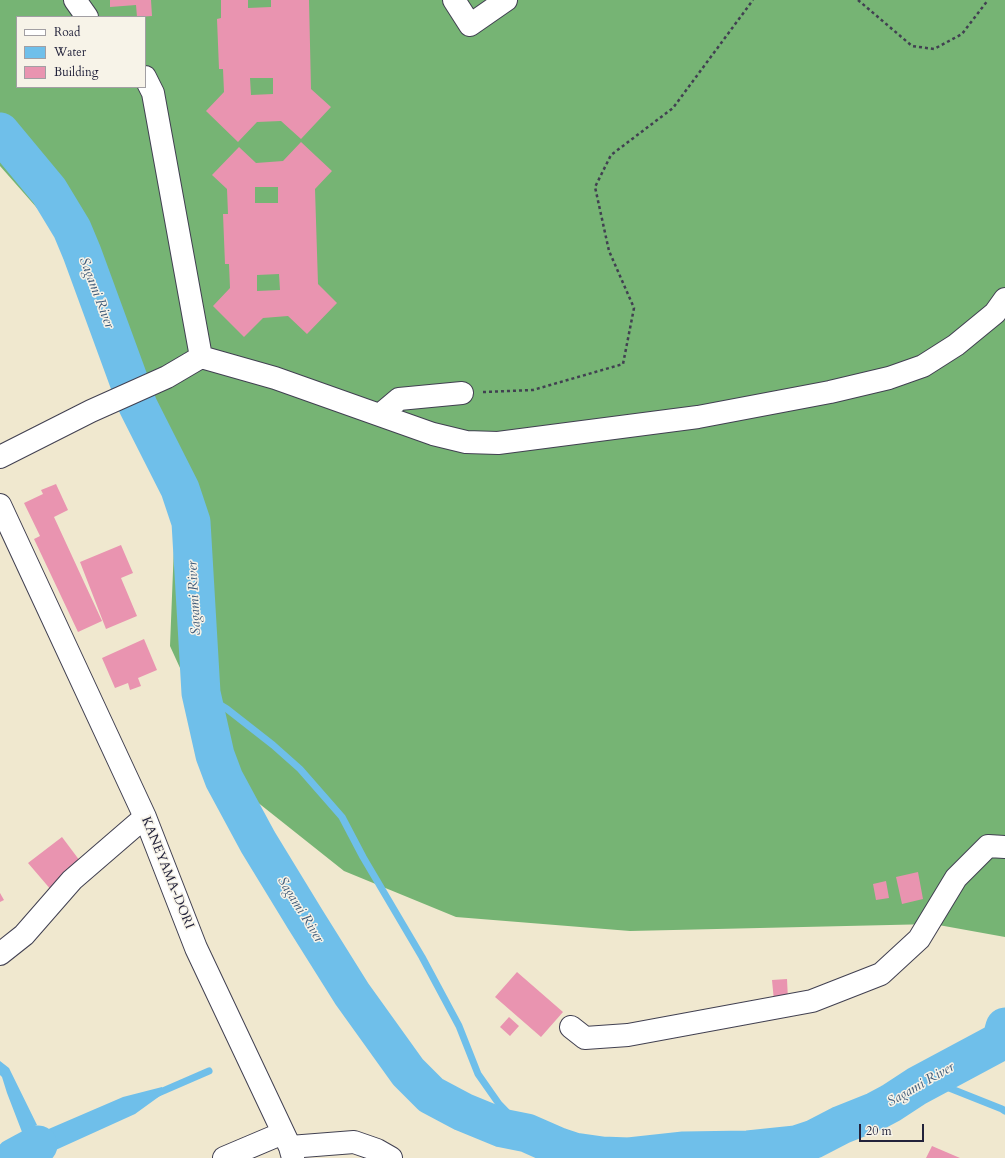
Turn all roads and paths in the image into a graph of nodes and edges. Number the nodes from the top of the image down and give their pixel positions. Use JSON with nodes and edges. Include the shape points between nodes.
{"nodes":[{"id":1,"x":75,"y":0,"type":"edge"},
{"id":2,"x":454,"y":0,"type":"edge"},
{"id":3,"x":506,"y":0,"type":"edge"},
{"id":4,"x":753,"y":0,"type":"edge"},
{"id":5,"x":858,"y":0,"type":"edge"},
{"id":6,"x":988,"y":0,"type":"edge"},
{"id":7,"x":86,"y":16,"type":"edge"},
{"id":8,"x":146,"y":78,"type":"edge"},
{"id":9,"x":1005,"y":299,"type":"edge"},
{"id":10,"x":201,"y":357,"type":"junction"},
{"id":11,"x":462,"y":392,"type":"joint"},
{"id":12,"x":380,"y":415,"type":"junction"},
{"id":13,"x":0,"y":457,"type":"edge"},
{"id":14,"x":0,"y":505,"type":"edge"},
{"id":15,"x":145,"y":817,"type":"junction"},
{"id":16,"x":1005,"y":847,"type":"edge"},
{"id":17,"x":0,"y":954,"type":"edge"},
{"id":18,"x":571,"y":1027,"type":"dead end"},
{"id":19,"x":289,"y":1146,"type":"edge"},
{"id":20,"x":224,"y":1158,"type":"edge"},
{"id":21,"x":391,"y":1158,"type":"edge"}],
"edges":[{"from":1,"to":7,"type":"street"},
{"from":2,"to":3,"type":"street","via":[[470,26]]},
{"from":4,"to":11,"type":"path","via":[[673,108],[611,155],[594,187],[610,250],[634,308],[624,364],[533,390]]},
{"from":5,"to":6,"type":"path","via":[[912,46],[934,49],[962,34]]},
{"from":8,"to":10,"type":"street","via":[[153,93]]},
{"from":9,"to":12,"type":"street","via":[[995,313],[956,346],[923,366],[889,378],[830,392],[698,417],[498,443],[466,442]]},
{"from":10,"to":12,"type":"street","via":[[275,378]]},
{"from":10,"to":13,"type":"street"},
{"from":11,"to":12,"type":"street","via":[[399,399]]},
{"from":14,"to":15,"type":"street","name":"KANEYAMA-DORI"},
{"from":15,"to":17,"type":"street","via":[[72,880],[24,935]]},
{"from":15,"to":19,"type":"street","name":"KANEYAMA-DORI","via":[[196,948]]},
{"from":16,"to":18,"type":"street","via":[[988,846],[956,878],[920,938],[881,974],[812,1001],[628,1035],[585,1038]]},
{"from":19,"to":20,"type":"street"},
{"from":19,"to":21,"type":"street","via":[[354,1142]]}]}
